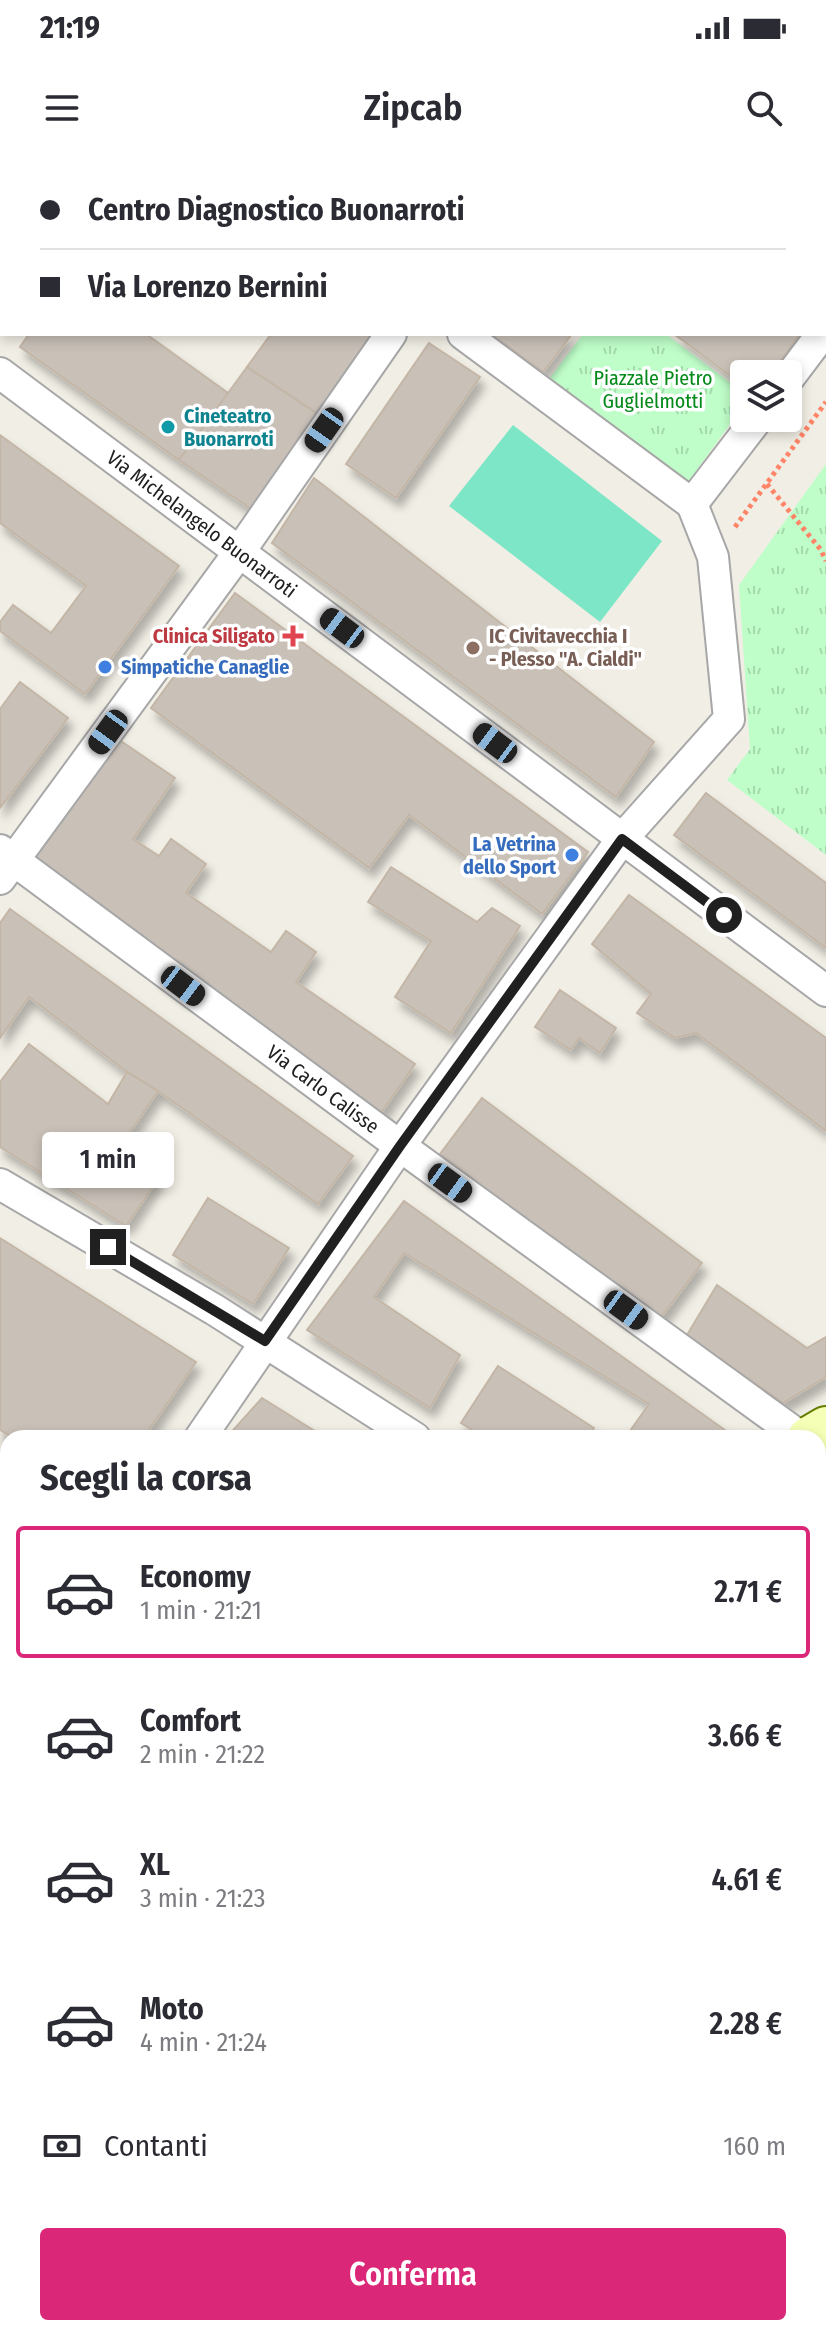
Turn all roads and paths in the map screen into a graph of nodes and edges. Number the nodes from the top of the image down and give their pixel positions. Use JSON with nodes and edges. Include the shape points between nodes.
{"nodes":[{"id":1,"x":390,"y":336,"type":"edge"},
{"id":2,"x":466,"y":336,"type":"edge"},
{"id":3,"x":820,"y":336,"type":"edge"},
{"id":4,"x":802,"y":360,"type":"edge"},
{"id":5,"x":0,"y":373,"type":"edge"},
{"id":6,"x":826,"y":402,"type":"edge"},
{"id":7,"x":747,"y":432,"type":"edge"},
{"id":8,"x":767,"y":484,"type":"junction"},
{"id":9,"x":692,"y":504,"type":"junction"},
{"id":10,"x":240,"y":551,"type":"junction"},
{"id":11,"x":713,"y":557,"type":"junction"},
{"id":12,"x":826,"y":561,"type":"edge"},
{"id":13,"x":622,"y":839,"type":"junction"},
{"id":14,"x":5,"y":863,"type":"edge"},
{"id":15,"x":826,"y":991,"type":"edge"},
{"id":16,"x":400,"y":1146,"type":"junction"},
{"id":17,"x":0,"y":1184,"type":"edge"},
{"id":18,"x":265,"y":1341,"type":"junction"},
{"id":19,"x":205,"y":1430,"type":"edge"},
{"id":20,"x":403,"y":1430,"type":"edge"},
{"id":21,"x":791,"y":1430,"type":"edge"}],
"edges":[{"from":1,"to":10,"type":"street"},
{"from":2,"to":9,"type":"street"},
{"from":3,"to":4,"type":"street"},
{"from":5,"to":10,"type":"street","name":"Via Michelangelo Buonarroti"},
{"from":6,"to":8,"type":"path"},
{"from":7,"to":9,"type":"street"},
{"from":8,"to":11,"type":"path"},
{"from":8,"to":12,"type":"path"},
{"from":9,"to":11,"type":"street"},
{"from":10,"to":13,"type":"street","name":"Via Michelangelo Buonarroti"},
{"from":10,"to":14,"type":"street"},
{"from":11,"to":13,"type":"street","via":[[729,719]]},
{"from":13,"to":15,"type":"street","name":"Via Michelangelo Buonarroti"},
{"from":13,"to":16,"type":"street"},
{"from":14,"to":16,"type":"street","name":"Via Carlo Calisse"},
{"from":16,"to":18,"type":"street"},
{"from":16,"to":21,"type":"street","name":"Via Carlo Calisse"},
{"from":17,"to":18,"type":"street"},
{"from":18,"to":19,"type":"street"},
{"from":18,"to":20,"type":"street"}]}
